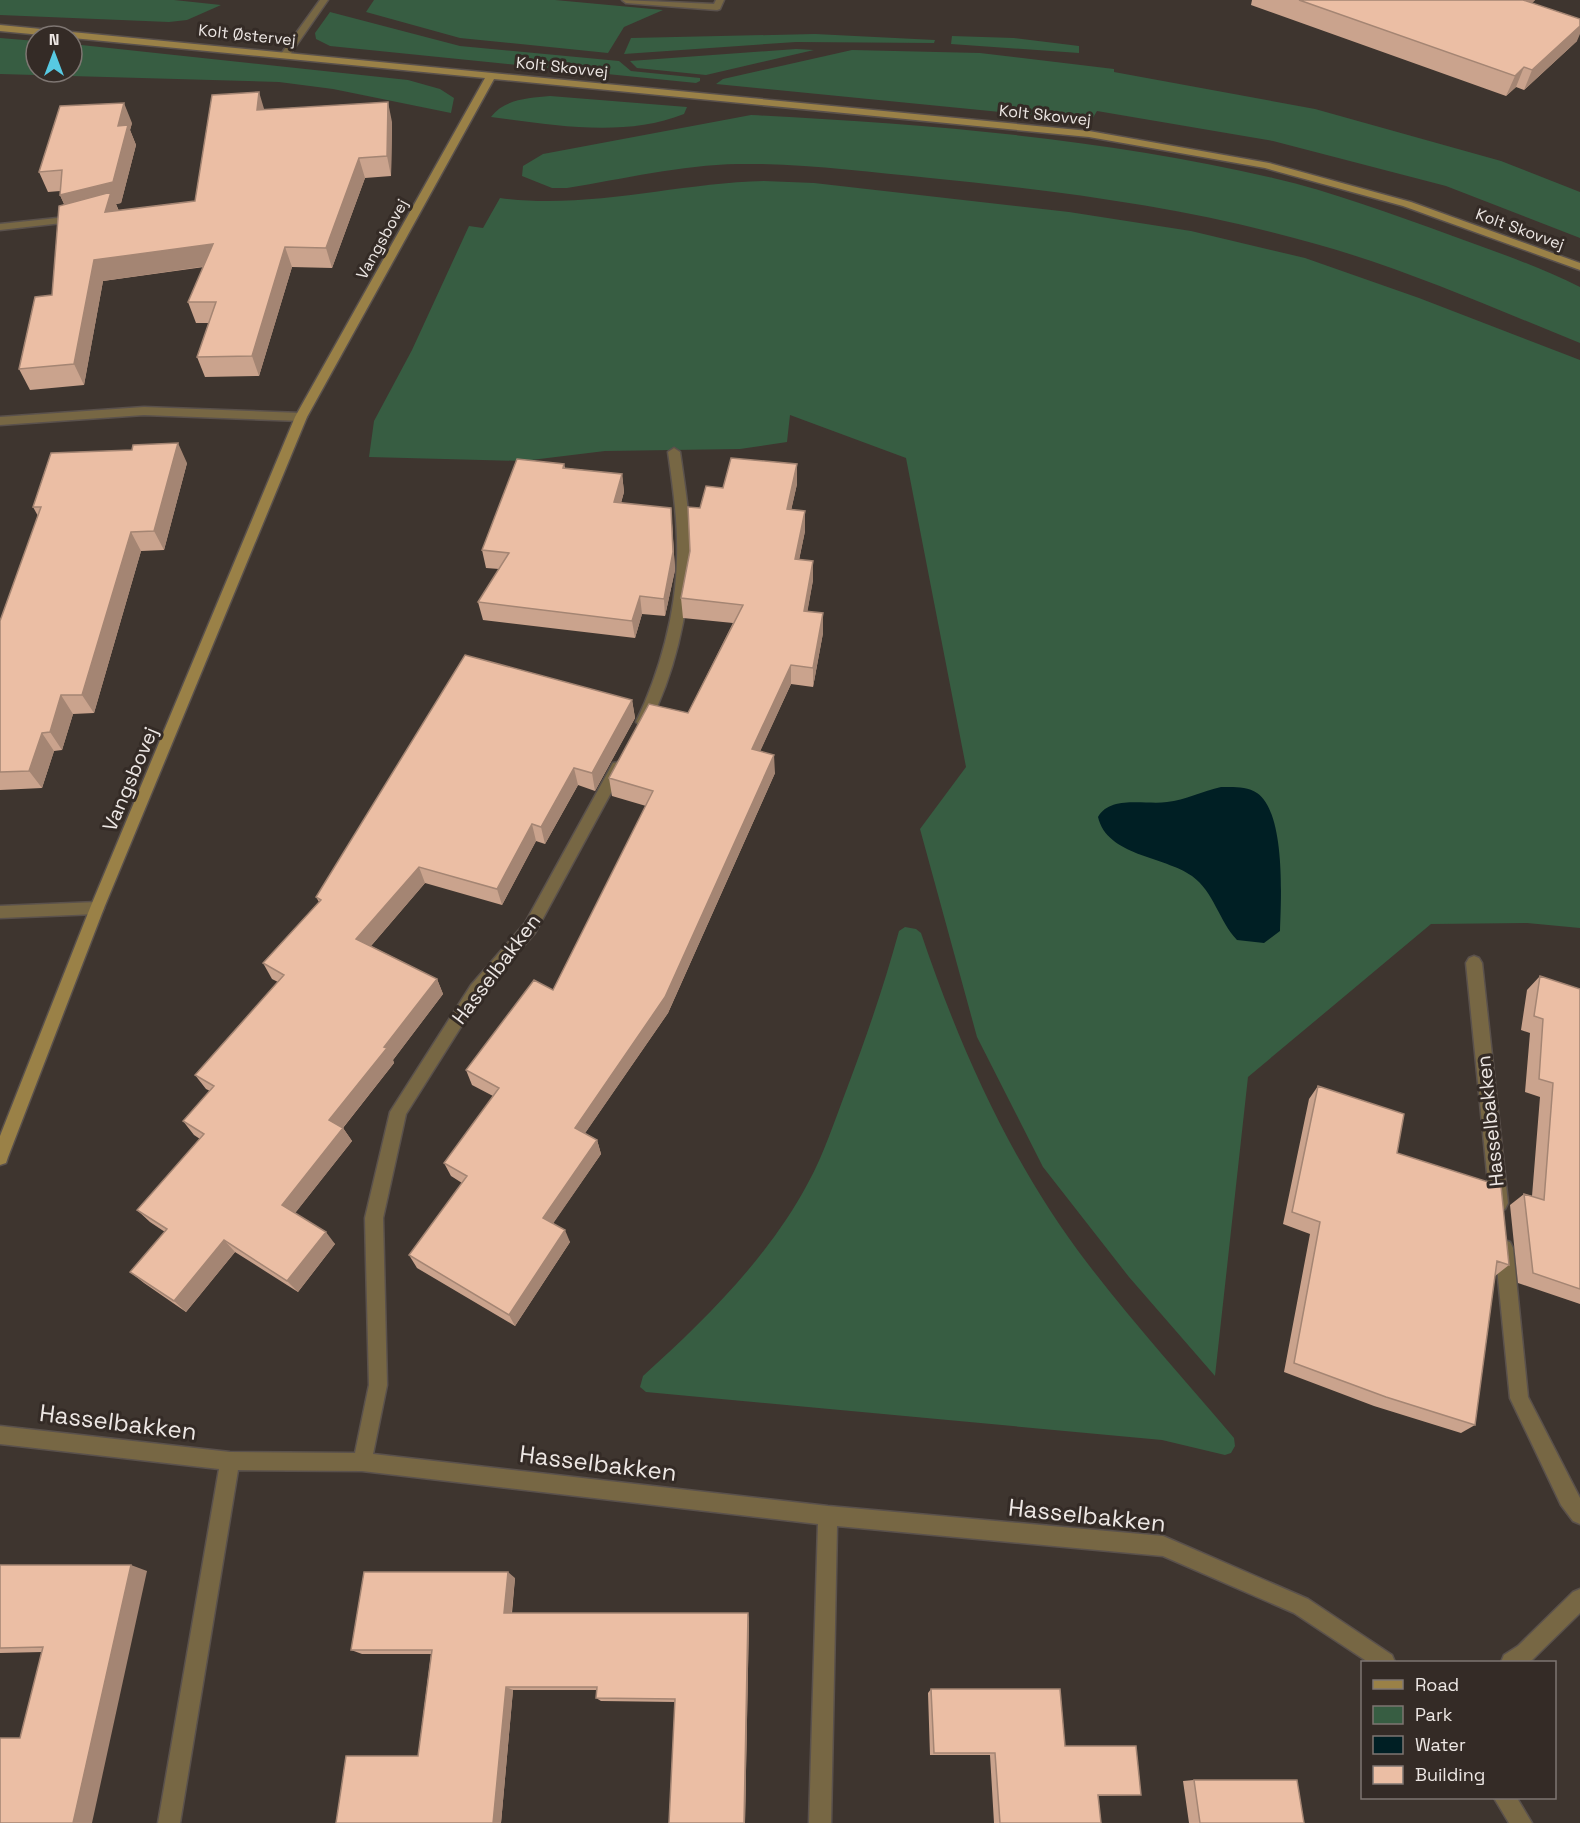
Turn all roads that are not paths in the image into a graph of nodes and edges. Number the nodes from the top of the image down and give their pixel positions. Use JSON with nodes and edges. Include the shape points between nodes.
{"nodes":[{"id":1,"x":324,"y":0,"type":"edge"},
{"id":2,"x":626,"y":0,"type":"edge"},
{"id":3,"x":720,"y":0,"type":"edge"},
{"id":4,"x":0,"y":28,"type":"edge"},
{"id":5,"x":286,"y":54,"type":"junction"},
{"id":6,"x":491,"y":75,"type":"junction"},
{"id":7,"x":87,"y":216,"type":"edge"},
{"id":8,"x":0,"y":227,"type":"edge"},
{"id":9,"x":1580,"y":267,"type":"edge"},
{"id":10,"x":301,"y":417,"type":"junction"},
{"id":11,"x":0,"y":421,"type":"edge"},
{"id":12,"x":674,"y":452,"type":"dead end"},
{"id":13,"x":634,"y":737,"type":"edge"},
{"id":14,"x":623,"y":758,"type":"edge"},
{"id":15,"x":97,"y":908,"type":"junction"},
{"id":16,"x":0,"y":912,"type":"edge"},
{"id":17,"x":1474,"y":963,"type":"dead end"},
{"id":18,"x":0,"y":1157,"type":"edge"},
{"id":19,"x":0,"y":1435,"type":"edge"},
{"id":20,"x":230,"y":1461,"type":"junction"},
{"id":21,"x":362,"y":1462,"type":"junction"},
{"id":22,"x":1580,"y":1514,"type":"edge"},
{"id":23,"x":828,"y":1516,"type":"junction"},
{"id":24,"x":1580,"y":1599,"type":"edge"},
{"id":25,"x":1384,"y":1661,"type":"edge"},
{"id":26,"x":1513,"y":1661,"type":"edge"},
{"id":27,"x":1506,"y":1799,"type":"edge"},
{"id":28,"x":169,"y":1823,"type":"edge"},
{"id":29,"x":820,"y":1823,"type":"edge"},
{"id":30,"x":1521,"y":1823,"type":"edge"}],
"edges":[{"from":1,"to":5,"type":"street"},
{"from":2,"to":3,"type":"street","via":[[717,8]]},
{"from":4,"to":5,"type":"street","name":"Kolt Østervej"},
{"from":5,"to":6,"type":"street","name":"Kolt Østervej"},
{"from":6,"to":9,"type":"street","name":"Kolt Skovvej","via":[[1089,134],[1266,165],[1407,204]]},
{"from":6,"to":10,"type":"street","name":"Vangsbovej"},
{"from":7,"to":8,"type":"street"},
{"from":10,"to":11,"type":"street","via":[[144,411]]},
{"from":10,"to":15,"type":"street","name":"Vangsbovej"},
{"from":12,"to":13,"type":"street","via":[[683,570],[669,644],[651,706]]},
{"from":14,"to":21,"type":"street","name":"Hasselbakken","via":[[530,928],[476,990],[398,1112],[374,1218],[378,1385]]},
{"from":15,"to":16,"type":"street"},
{"from":15,"to":18,"type":"street","name":"Vangsbovej"},
{"from":17,"to":22,"type":"street","name":"Hasselbakken","via":[[1519,1398],[1568,1498]]},
{"from":19,"to":20,"type":"street","name":"Hasselbakken"},
{"from":20,"to":21,"type":"street","name":"Hasselbakken"},
{"from":20,"to":28,"type":"street"},
{"from":21,"to":23,"type":"street","name":"Hasselbakken"},
{"from":23,"to":25,"type":"street","name":"Hasselbakken","via":[[1163,1546],[1301,1606]]},
{"from":23,"to":29,"type":"street"},
{"from":24,"to":26,"type":"street","via":[[1526,1653]]},
{"from":27,"to":30,"type":"street"}]}
